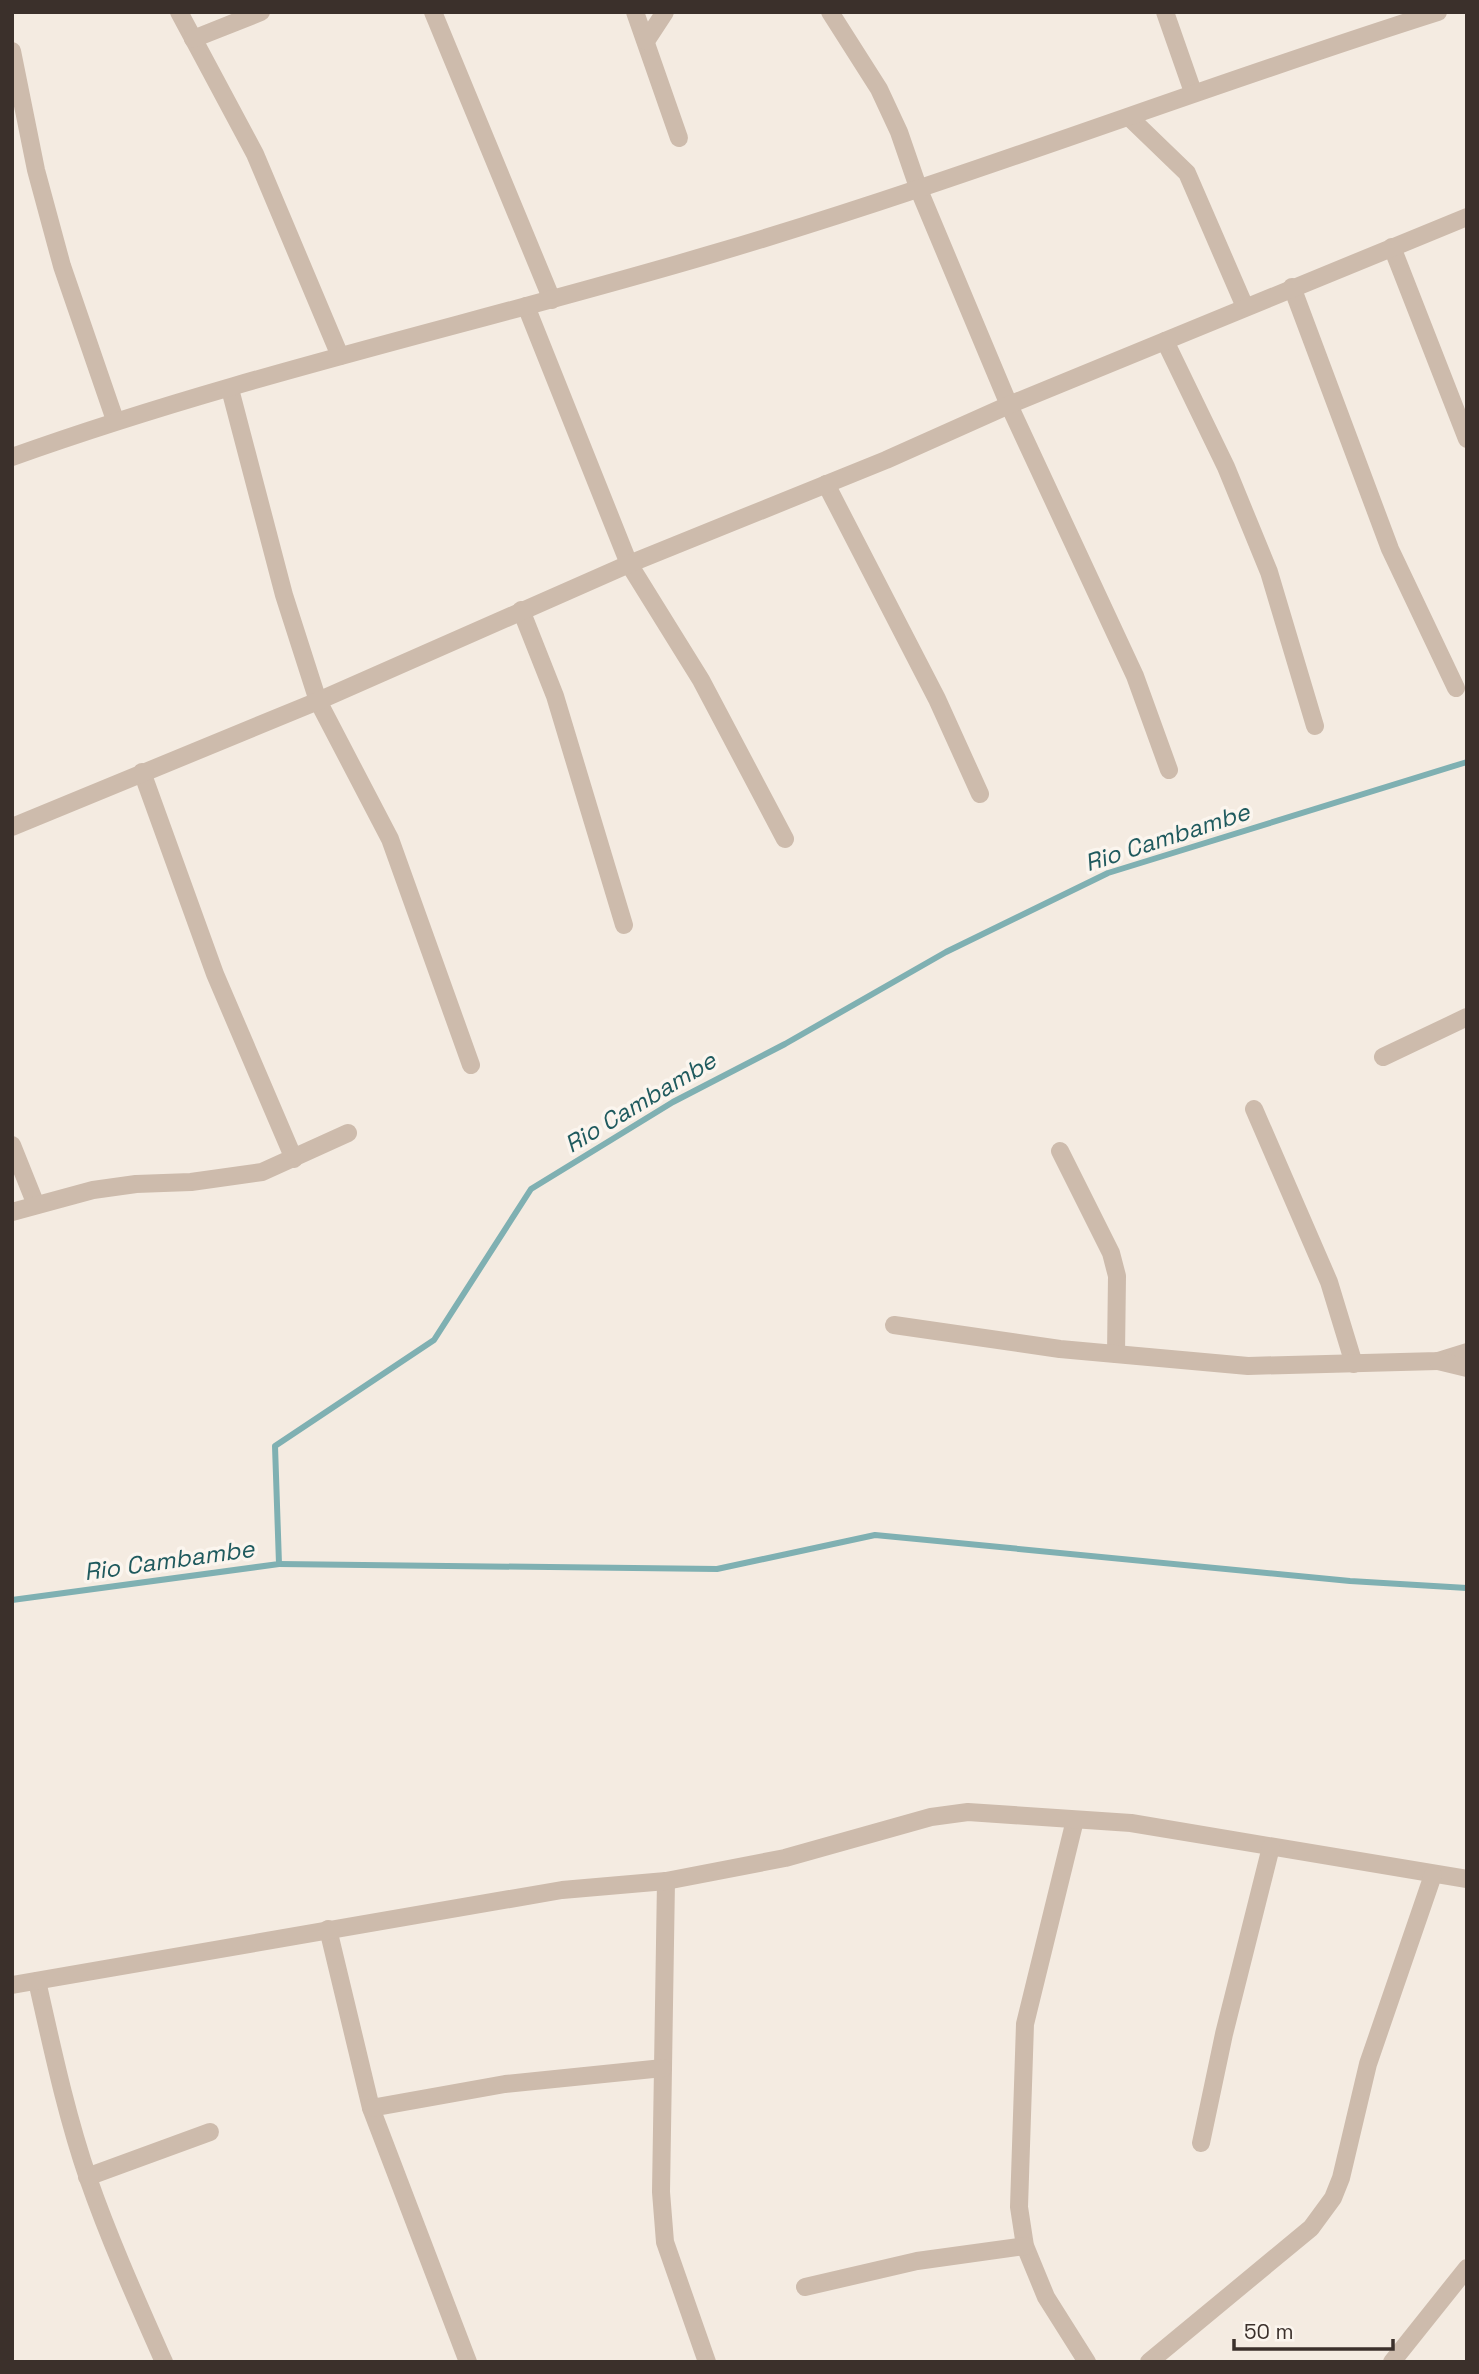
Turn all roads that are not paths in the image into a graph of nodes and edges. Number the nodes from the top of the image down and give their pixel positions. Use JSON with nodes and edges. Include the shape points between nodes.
{"nodes":[{"id":1,"x":179,"y":12,"type":"edge"},
{"id":2,"x":261,"y":12,"type":"edge"},
{"id":3,"x":433,"y":12,"type":"edge"},
{"id":4,"x":635,"y":12,"type":"edge"},
{"id":5,"x":665,"y":12,"type":"edge"},
{"id":6,"x":830,"y":12,"type":"edge"},
{"id":7,"x":1165,"y":12,"type":"edge"},
{"id":8,"x":1438,"y":12,"type":"edge"},
{"id":9,"x":193,"y":39,"type":"junction"},
{"id":10,"x":646,"y":41,"type":"junction"},
{"id":11,"x":12,"y":51,"type":"edge"},
{"id":12,"x":1193,"y":92,"type":"junction"},
{"id":13,"x":1129,"y":117,"type":"junction"},
{"id":14,"x":678,"y":138,"type":"dead end"},
{"id":15,"x":919,"y":190,"type":"junction"},
{"id":16,"x":1467,"y":217,"type":"edge"},
{"id":17,"x":1392,"y":247,"type":"junction"},
{"id":18,"x":1292,"y":287,"type":"junction"},
{"id":19,"x":551,"y":300,"type":"junction"},
{"id":20,"x":526,"y":306,"type":"junction"},
{"id":21,"x":1245,"y":307,"type":"junction"},
{"id":22,"x":1165,"y":341,"type":"junction"},
{"id":23,"x":340,"y":356,"type":"junction"},
{"id":24,"x":230,"y":389,"type":"junction"},
{"id":25,"x":1009,"y":405,"type":"junction"},
{"id":26,"x":115,"y":420,"type":"junction"},
{"id":27,"x":1467,"y":439,"type":"edge"},
{"id":28,"x":12,"y":457,"type":"edge"},
{"id":29,"x":826,"y":484,"type":"junction"},
{"id":30,"x":629,"y":564,"type":"junction"},
{"id":31,"x":521,"y":610,"type":"junction"},
{"id":32,"x":1456,"y":688,"type":"dead end"},
{"id":33,"x":317,"y":701,"type":"junction"},
{"id":34,"x":1315,"y":726,"type":"dead end"},
{"id":35,"x":1169,"y":770,"type":"dead end"},
{"id":36,"x":142,"y":772,"type":"junction"},
{"id":37,"x":980,"y":794,"type":"dead end"},
{"id":38,"x":12,"y":827,"type":"edge"},
{"id":39,"x":785,"y":839,"type":"dead end"},
{"id":40,"x":624,"y":925,"type":"dead end"},
{"id":41,"x":1467,"y":1017,"type":"edge"},
{"id":42,"x":1383,"y":1057,"type":"dead end"},
{"id":43,"x":471,"y":1065,"type":"dead end"},
{"id":44,"x":1254,"y":1109,"type":"dead end"},
{"id":45,"x":348,"y":1133,"type":"dead end"},
{"id":46,"x":12,"y":1144,"type":"edge"},
{"id":47,"x":1060,"y":1151,"type":"dead end"},
{"id":48,"x":295,"y":1159,"type":"junction"},
{"id":49,"x":36,"y":1205,"type":"junction"},
{"id":50,"x":12,"y":1212,"type":"edge"},
{"id":51,"x":894,"y":1325,"type":"dead end"},
{"id":52,"x":1467,"y":1352,"type":"edge"},
{"id":53,"x":1116,"y":1354,"type":"junction"},
{"id":54,"x":1438,"y":1361,"type":"junction"},
{"id":55,"x":1354,"y":1364,"type":"junction"},
{"id":56,"x":1467,"y":1368,"type":"edge"},
{"id":57,"x":1075,"y":1819,"type":"junction"},
{"id":58,"x":1271,"y":1847,"type":"junction"},
{"id":59,"x":1433,"y":1875,"type":"junction"},
{"id":60,"x":1467,"y":1879,"type":"edge"},
{"id":61,"x":666,"y":1881,"type":"junction"},
{"id":62,"x":328,"y":1929,"type":"junction"},
{"id":63,"x":37,"y":1981,"type":"junction"},
{"id":64,"x":12,"y":1985,"type":"edge"},
{"id":65,"x":663,"y":2068,"type":"junction"},
{"id":66,"x":371,"y":2108,"type":"junction"},
{"id":67,"x":210,"y":2132,"type":"dead end"},
{"id":68,"x":1201,"y":2143,"type":"dead end"},
{"id":69,"x":88,"y":2177,"type":"junction"},
{"id":70,"x":1025,"y":2246,"type":"junction"},
{"id":71,"x":1467,"y":2268,"type":"edge"},
{"id":72,"x":805,"y":2287,"type":"dead end"},
{"id":73,"x":1398,"y":2359,"type":"edge"},
{"id":74,"x":164,"y":2362,"type":"edge"},
{"id":75,"x":468,"y":2362,"type":"edge"},
{"id":76,"x":707,"y":2362,"type":"edge"},
{"id":77,"x":1087,"y":2362,"type":"edge"},
{"id":78,"x":1149,"y":2362,"type":"edge"}],
"edges":[{"from":1,"to":9,"type":"street"},
{"from":2,"to":9,"type":"street"},
{"from":3,"to":19,"type":"street"},
{"from":4,"to":10,"type":"street"},
{"from":5,"to":10,"type":"street"},
{"from":6,"to":15,"type":"street","via":[[879,89]]},
{"from":7,"to":12,"type":"street"},
{"from":8,"to":12,"type":"street"},
{"from":9,"to":23,"type":"street","via":[[255,154]]},
{"from":10,"to":14,"type":"street"},
{"from":11,"to":26,"type":"street","via":[[59,254]]},
{"from":12,"to":13,"type":"street"},
{"from":13,"to":15,"type":"street"},
{"from":13,"to":21,"type":"street","via":[[1187,173]]},
{"from":15,"to":19,"type":"street"},
{"from":15,"to":25,"type":"street"},
{"from":16,"to":17,"type":"street"},
{"from":17,"to":18,"type":"street"},
{"from":17,"to":27,"type":"street"},
{"from":18,"to":21,"type":"street"},
{"from":18,"to":32,"type":"street","via":[[1390,549]]},
{"from":19,"to":20,"type":"street"},
{"from":20,"to":23,"type":"street"},
{"from":20,"to":30,"type":"street"},
{"from":21,"to":22,"type":"street"},
{"from":22,"to":25,"type":"street"},
{"from":22,"to":34,"type":"street","via":[[1226,467],[1269,572]]},
{"from":23,"to":24,"type":"street"},
{"from":24,"to":26,"type":"street"},
{"from":24,"to":33,"type":"street"},
{"from":25,"to":29,"type":"street"},
{"from":25,"to":35,"type":"street","via":[[1135,676]]},
{"from":26,"to":28,"type":"street"},
{"from":29,"to":30,"type":"street"},
{"from":29,"to":37,"type":"street","via":[[937,699]]},
{"from":30,"to":31,"type":"street"},
{"from":30,"to":39,"type":"street","via":[[701,680]]},
{"from":31,"to":33,"type":"street"},
{"from":31,"to":40,"type":"street","via":[[555,696]]},
{"from":33,"to":36,"type":"street"},
{"from":33,"to":43,"type":"street","via":[[390,839]]},
{"from":36,"to":38,"type":"street"},
{"from":36,"to":48,"type":"street","via":[[215,974]]},
{"from":41,"to":42,"type":"street"},
{"from":44,"to":55,"type":"street","via":[[1329,1282]]},
{"from":45,"to":48,"type":"street"},
{"from":46,"to":49,"type":"street"},
{"from":47,"to":53,"type":"street","via":[[1111,1253],[1117,1276]]},
{"from":48,"to":49,"type":"street","via":[[237,1177],[136,1184]]},
{"from":49,"to":50,"type":"street"},
{"from":51,"to":53,"type":"street"},
{"from":52,"to":54,"type":"street"},
{"from":53,"to":55,"type":"street","via":[[1248,1366]]},
{"from":54,"to":55,"type":"street"},
{"from":54,"to":56,"type":"street"},
{"from":57,"to":58,"type":"street","via":[[1131,1823]]},
{"from":57,"to":61,"type":"street","via":[[968,1812],[931,1817],[785,1858]]},
{"from":57,"to":70,"type":"street","via":[[1025,2024],[1019,2207]]},
{"from":58,"to":59,"type":"street"},
{"from":58,"to":68,"type":"street"},
{"from":59,"to":60,"type":"street"},
{"from":59,"to":78,"type":"street","via":[[1368,2064],[1333,2198],[1311,2228]]},
{"from":61,"to":62,"type":"street","via":[[562,1890]]},
{"from":61,"to":65,"type":"street"},
{"from":62,"to":63,"type":"street"},
{"from":62,"to":66,"type":"street"},
{"from":63,"to":64,"type":"street"},
{"from":63,"to":69,"type":"street","via":[[67,2111]]},
{"from":65,"to":66,"type":"street","via":[[505,2084]]},
{"from":65,"to":76,"type":"street","via":[[665,2242]]},
{"from":66,"to":75,"type":"street"},
{"from":67,"to":69,"type":"street"},
{"from":69,"to":74,"type":"street"},
{"from":70,"to":72,"type":"street","via":[[917,2261]]},
{"from":70,"to":77,"type":"street","via":[[1046,2297]]},
{"from":71,"to":73,"type":"street"}]}
